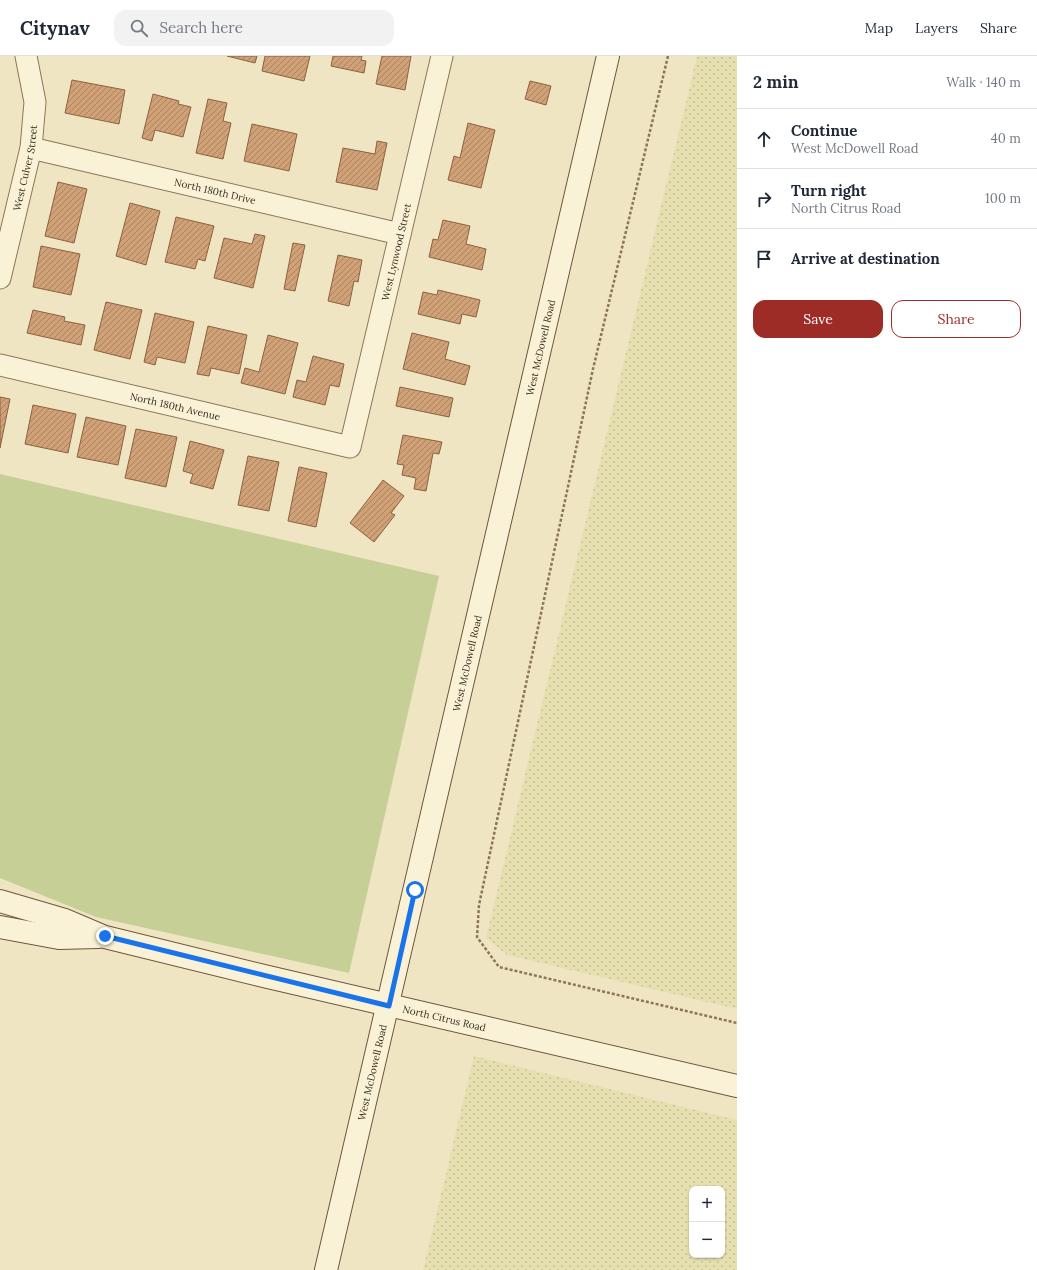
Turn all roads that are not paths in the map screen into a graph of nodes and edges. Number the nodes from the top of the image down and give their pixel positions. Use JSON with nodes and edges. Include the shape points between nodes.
{"nodes":[{"id":1,"x":26,"y":56,"type":"edge"},
{"id":2,"x":442,"y":56,"type":"edge"},
{"id":3,"x":608,"y":56,"type":"edge"},
{"id":4,"x":31,"y":148,"type":"junction"},
{"id":5,"x":400,"y":234,"type":"junction"},
{"id":6,"x":0,"y":278,"type":"edge"},
{"id":7,"x":0,"y":365,"type":"edge"},
{"id":8,"x":350,"y":447,"type":"joint"},
{"id":9,"x":0,"y":901,"type":"edge"},
{"id":10,"x":0,"y":927,"type":"edge"},
{"id":11,"x":105,"y":936,"type":"junction"},
{"id":12,"x":389,"y":1006,"type":"junction"},
{"id":13,"x":737,"y":1086,"type":"edge"},
{"id":14,"x":326,"y":1270,"type":"edge"}],
"edges":[{"from":1,"to":4,"type":"street","name":"West Culver Street","via":[[35,102]]},
{"from":2,"to":5,"type":"street","name":"West Lynwood Street"},
{"from":3,"to":12,"type":"main road","name":"West McDowell Road"},
{"from":4,"to":5,"type":"street","name":"North 180th Drive"},
{"from":4,"to":6,"type":"street","name":"West Culver Street"},
{"from":5,"to":8,"type":"street","name":"West Lynwood Street"},
{"from":7,"to":8,"type":"street","name":"North 180th Avenue"},
{"from":9,"to":11,"type":"main road","name":"North Citrus Road","via":[[65,920]]},
{"from":10,"to":11,"type":"main road","name":"North Citrus Road","via":[[59,938]]},
{"from":11,"to":12,"type":"main road","name":"North Citrus Road"},
{"from":12,"to":13,"type":"main road","name":"North Citrus Road"},
{"from":12,"to":14,"type":"main road","name":"West McDowell Road"}]}
